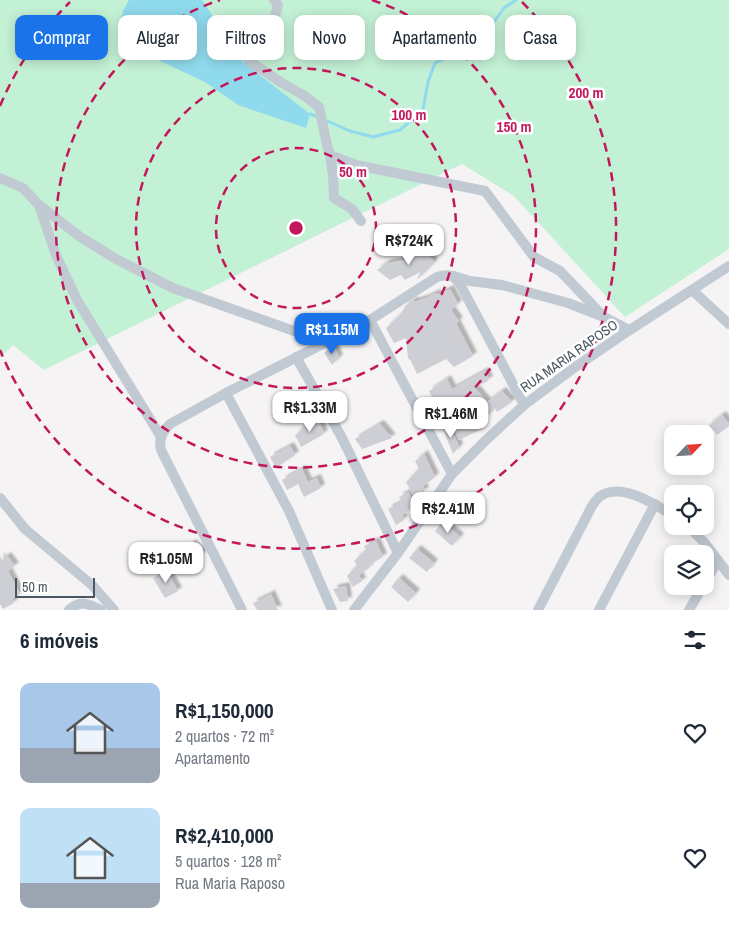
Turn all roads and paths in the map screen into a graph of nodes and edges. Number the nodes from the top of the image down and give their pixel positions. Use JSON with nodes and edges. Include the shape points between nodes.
{"nodes":[{"id":1,"x":274,"y":0,"type":"edge"},
{"id":2,"x":330,"y":155,"type":"junction"},
{"id":3,"x":0,"y":178,"type":"edge"},
{"id":4,"x":38,"y":204,"type":"junction"},
{"id":5,"x":361,"y":221,"type":"dead end"},
{"id":6,"x":729,"y":266,"type":"edge"},
{"id":7,"x":450,"y":275,"type":"junction"},
{"id":8,"x":692,"y":290,"type":"junction"},
{"id":9,"x":604,"y":317,"type":"junction"},
{"id":10,"x":370,"y":320,"type":"junction"},
{"id":11,"x":729,"y":325,"type":"edge"},
{"id":12,"x":629,"y":330,"type":"junction"},
{"id":13,"x":325,"y":342,"type":"junction"},
{"id":14,"x":296,"y":357,"type":"junction"},
{"id":15,"x":226,"y":393,"type":"junction"},
{"id":16,"x":524,"y":405,"type":"junction"},
{"id":17,"x":161,"y":437,"type":"junction"},
{"id":18,"x":452,"y":474,"type":"junction"},
{"id":19,"x":0,"y":498,"type":"edge"},
{"id":20,"x":656,"y":504,"type":"junction"},
{"id":21,"x":664,"y":510,"type":"edge"},
{"id":22,"x":697,"y":535,"type":"edge"},
{"id":23,"x":398,"y":553,"type":"junction"},
{"id":24,"x":718,"y":560,"type":"junction"},
{"id":25,"x":714,"y":567,"type":"edge"},
{"id":26,"x":729,"y":575,"type":"edge"},
{"id":27,"x":698,"y":595,"type":"edge"},
{"id":28,"x":69,"y":610,"type":"edge"},
{"id":29,"x":101,"y":610,"type":"edge"},
{"id":30,"x":114,"y":610,"type":"edge"},
{"id":31,"x":242,"y":610,"type":"edge"},
{"id":32,"x":332,"y":610,"type":"edge"},
{"id":33,"x":354,"y":610,"type":"edge"},
{"id":34,"x":538,"y":610,"type":"edge"},
{"id":35,"x":599,"y":610,"type":"edge"},
{"id":36,"x":689,"y":610,"type":"edge"}],
"edges":[{"from":1,"to":2,"type":"street","via":[[278,5],[272,27],[249,61],[319,107]]},
{"from":2,"to":5,"type":"street","via":[[334,198],[352,209]]},
{"from":2,"to":9,"type":"street","via":[[356,165],[485,191],[534,257],[560,271]]},
{"from":3,"to":4,"type":"street","via":[[23,188]]},
{"from":4,"to":13,"type":"street","via":[[79,236],[116,259],[174,288]]},
{"from":4,"to":17,"type":"street","via":[[56,255],[77,300]]},
{"from":6,"to":8,"type":"street","name":"RUA MARIA RAPOSO"},
{"from":7,"to":9,"type":"street","via":[[502,285]]},
{"from":7,"to":10,"type":"street","via":[[437,277]]},
{"from":7,"to":16,"type":"street","via":[[461,286]]},
{"from":8,"to":11,"type":"street"},
{"from":8,"to":12,"type":"street","name":"RUA MARIA RAPOSO"},
{"from":9,"to":12,"type":"street"},
{"from":10,"to":13,"type":"street"},
{"from":10,"to":18,"type":"street"},
{"from":12,"to":16,"type":"street","name":"RUA MARIA RAPOSO"},
{"from":13,"to":14,"type":"street"},
{"from":14,"to":15,"type":"street"},
{"from":14,"to":23,"type":"street","via":[[342,438]]},
{"from":15,"to":17,"type":"street","via":[[170,424]]},
{"from":15,"to":32,"type":"street","via":[[289,511]]},
{"from":16,"to":18,"type":"street","name":"RUA MARIA RAPOSO"},
{"from":17,"to":31,"type":"street","via":[[159,446],[167,464]]},
{"from":18,"to":23,"type":"street","name":"RUA MARIA RAPOSO"},
{"from":19,"to":30,"type":"street","via":[[25,529],[92,585]]},
{"from":20,"to":21,"type":"street"},
{"from":20,"to":34,"type":"street","via":[[626,493],[616,492],[598,498]]},
{"from":20,"to":35,"type":"street"},
{"from":22,"to":24,"type":"street"},
{"from":23,"to":33,"type":"street","name":"RUA MARIA RAPOSO"},
{"from":24,"to":25,"type":"street"},
{"from":24,"to":26,"type":"street"},
{"from":27,"to":36,"type":"street"},
{"from":28,"to":29,"type":"street","via":[[78,603]]}]}
